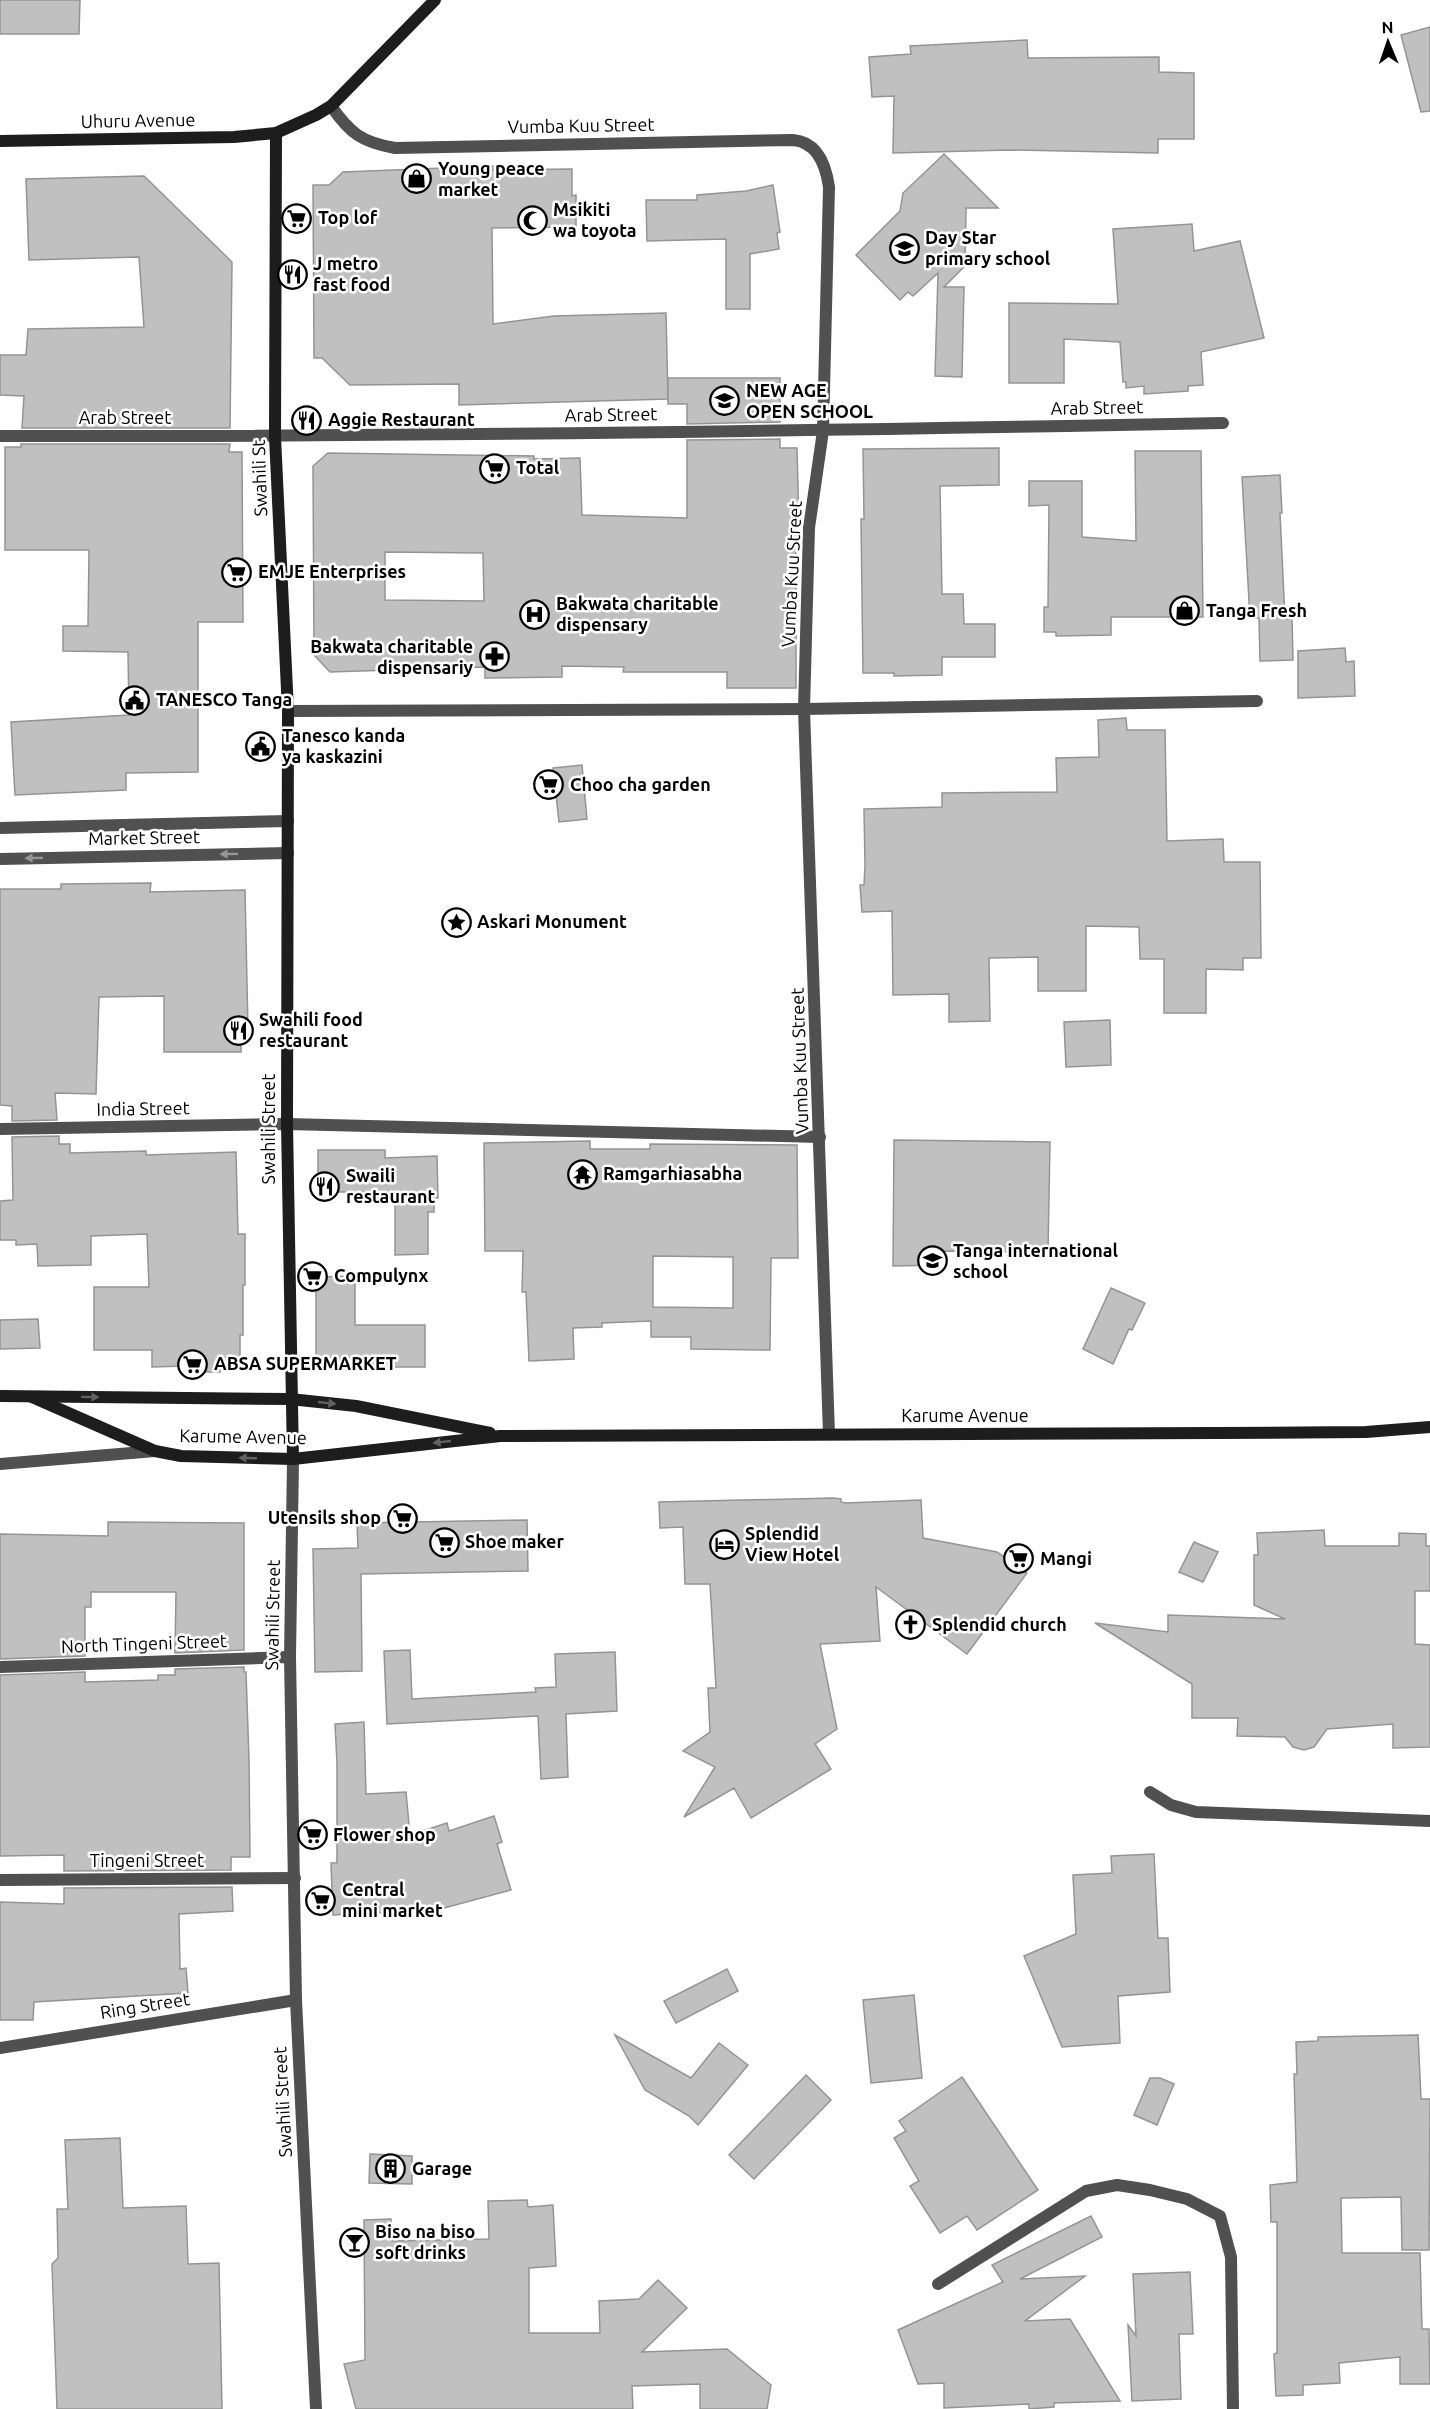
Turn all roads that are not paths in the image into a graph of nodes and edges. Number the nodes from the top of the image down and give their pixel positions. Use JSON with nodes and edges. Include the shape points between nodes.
{"nodes":[{"id":1,"x":435,"y":0,"type":"edge"},
{"id":2,"x":331,"y":106,"type":"junction"},
{"id":3,"x":276,"y":133,"type":"junction"},
{"id":4,"x":0,"y":141,"type":"edge"},
{"id":5,"x":1223,"y":423,"type":"dead end"},
{"id":6,"x":823,"y":431,"type":"junction"},
{"id":7,"x":0,"y":436,"type":"edge"},
{"id":8,"x":275,"y":437,"type":"junction"},
{"id":9,"x":1257,"y":701,"type":"dead end"},
{"id":10,"x":804,"y":709,"type":"junction"},
{"id":11,"x":288,"y":711,"type":"junction"},
{"id":12,"x":288,"y":821,"type":"junction"},
{"id":13,"x":0,"y":828,"type":"edge"},
{"id":14,"x":288,"y":853,"type":"junction"},
{"id":15,"x":0,"y":859,"type":"edge"},
{"id":16,"x":287,"y":1124,"type":"junction"},
{"id":17,"x":0,"y":1130,"type":"edge"},
{"id":18,"x":820,"y":1137,"type":"junction"},
{"id":19,"x":0,"y":1396,"type":"edge"},
{"id":20,"x":32,"y":1397,"type":"junction"},
{"id":21,"x":290,"y":1399,"type":"junction"},
{"id":22,"x":1430,"y":1427,"type":"edge"},
{"id":23,"x":829,"y":1434,"type":"junction"},
{"id":24,"x":500,"y":1436,"type":"junction"},
{"id":25,"x":155,"y":1451,"type":"junction"},
{"id":26,"x":293,"y":1459,"type":"junction"},
{"id":27,"x":0,"y":1464,"type":"edge"},
{"id":28,"x":290,"y":1657,"type":"junction"},
{"id":29,"x":0,"y":1667,"type":"edge"},
{"id":30,"x":1150,"y":1792,"type":"dead end"},
{"id":31,"x":1430,"y":1821,"type":"edge"},
{"id":32,"x":295,"y":1878,"type":"junction"},
{"id":33,"x":0,"y":1880,"type":"edge"},
{"id":34,"x":296,"y":2000,"type":"junction"},
{"id":35,"x":0,"y":2048,"type":"edge"},
{"id":36,"x":938,"y":2284,"type":"dead end"},
{"id":37,"x":316,"y":2409,"type":"edge"},
{"id":38,"x":1233,"y":2409,"type":"edge"}],
"edges":[{"from":1,"to":2,"type":"main road","name":"Uhuru Avenue"},
{"from":2,"to":3,"type":"main road","name":"Uhuru Avenue"},
{"from":2,"to":6,"type":"street","name":"Vumba Kuu Street","via":[[348,129],[376,145],[394,148],[794,140],[810,145],[822,159],[829,187]]},
{"from":3,"to":4,"type":"main road","name":"Uhuru Avenue"},
{"from":3,"to":8,"type":"main road","name":"Swahili St"},
{"from":5,"to":6,"type":"street","name":"Arab Street"},
{"from":6,"to":8,"type":"street","name":"Arab Street"},
{"from":6,"to":10,"type":"street","name":"Vumba Kuu Street","via":[[809,528]]},
{"from":7,"to":8,"type":"street","name":"Arab Street"},
{"from":8,"to":11,"type":"main road","name":"Swahili St"},
{"from":9,"to":10,"type":"street"},
{"from":10,"to":11,"type":"street"},
{"from":10,"to":18,"type":"street","name":"Vumba Kuu Street"},
{"from":11,"to":12,"type":"main road","name":"Swahili St"},
{"from":12,"to":13,"type":"street","name":"Market Street"},
{"from":12,"to":14,"type":"main road","name":"Swahili Street"},
{"from":14,"to":15,"type":"street","name":"Market Street","one_way":true},
{"from":14,"to":16,"type":"main road","name":"Swahili Street"},
{"from":16,"to":17,"type":"street","name":"India Street"},
{"from":16,"to":18,"type":"street","name":"India Street"},
{"from":16,"to":21,"type":"main road","name":"Swahili Street"},
{"from":18,"to":23,"type":"street","name":"Vumba Kuu Street"},
{"from":19,"to":20,"type":"main road","name":"Karume Avenue"},
{"from":20,"to":21,"type":"main road","name":"Karume Avenue","one_way":true},
{"from":20,"to":25,"type":"main road","name":"Karume Avenue"},
{"from":21,"to":24,"type":"main road","name":"Karume Avenue","one_way":true,"via":[[356,1406]]},
{"from":21,"to":26,"type":"main road","name":"Swahili Street"},
{"from":22,"to":23,"type":"main road","name":"Karume Avenue","via":[[1366,1432]]},
{"from":23,"to":24,"type":"main road","name":"Karume Avenue"},
{"from":24,"to":26,"type":"main road","name":"Karume Avenue","one_way":true},
{"from":26,"to":25,"type":"main road","name":"Karume Avenue","one_way":true,"via":[[181,1456]]},
{"from":25,"to":27,"type":"street"},
{"from":26,"to":28,"type":"street","name":"Swahili Street"},
{"from":28,"to":29,"type":"street","name":"North Tingeni Street"},
{"from":28,"to":32,"type":"street","name":"Swahili Street"},
{"from":30,"to":31,"type":"street","via":[[1171,1805],[1196,1812]]},
{"from":32,"to":33,"type":"street","name":"Tingeni Street"},
{"from":32,"to":34,"type":"street","name":"Swahili Street"},
{"from":34,"to":35,"type":"street","name":"Ring Street"},
{"from":34,"to":37,"type":"street","name":"Swahili Street"},
{"from":36,"to":38,"type":"street","via":[[1086,2191],[1117,2185],[1187,2199],[1220,2216],[1231,2257]]}]}
